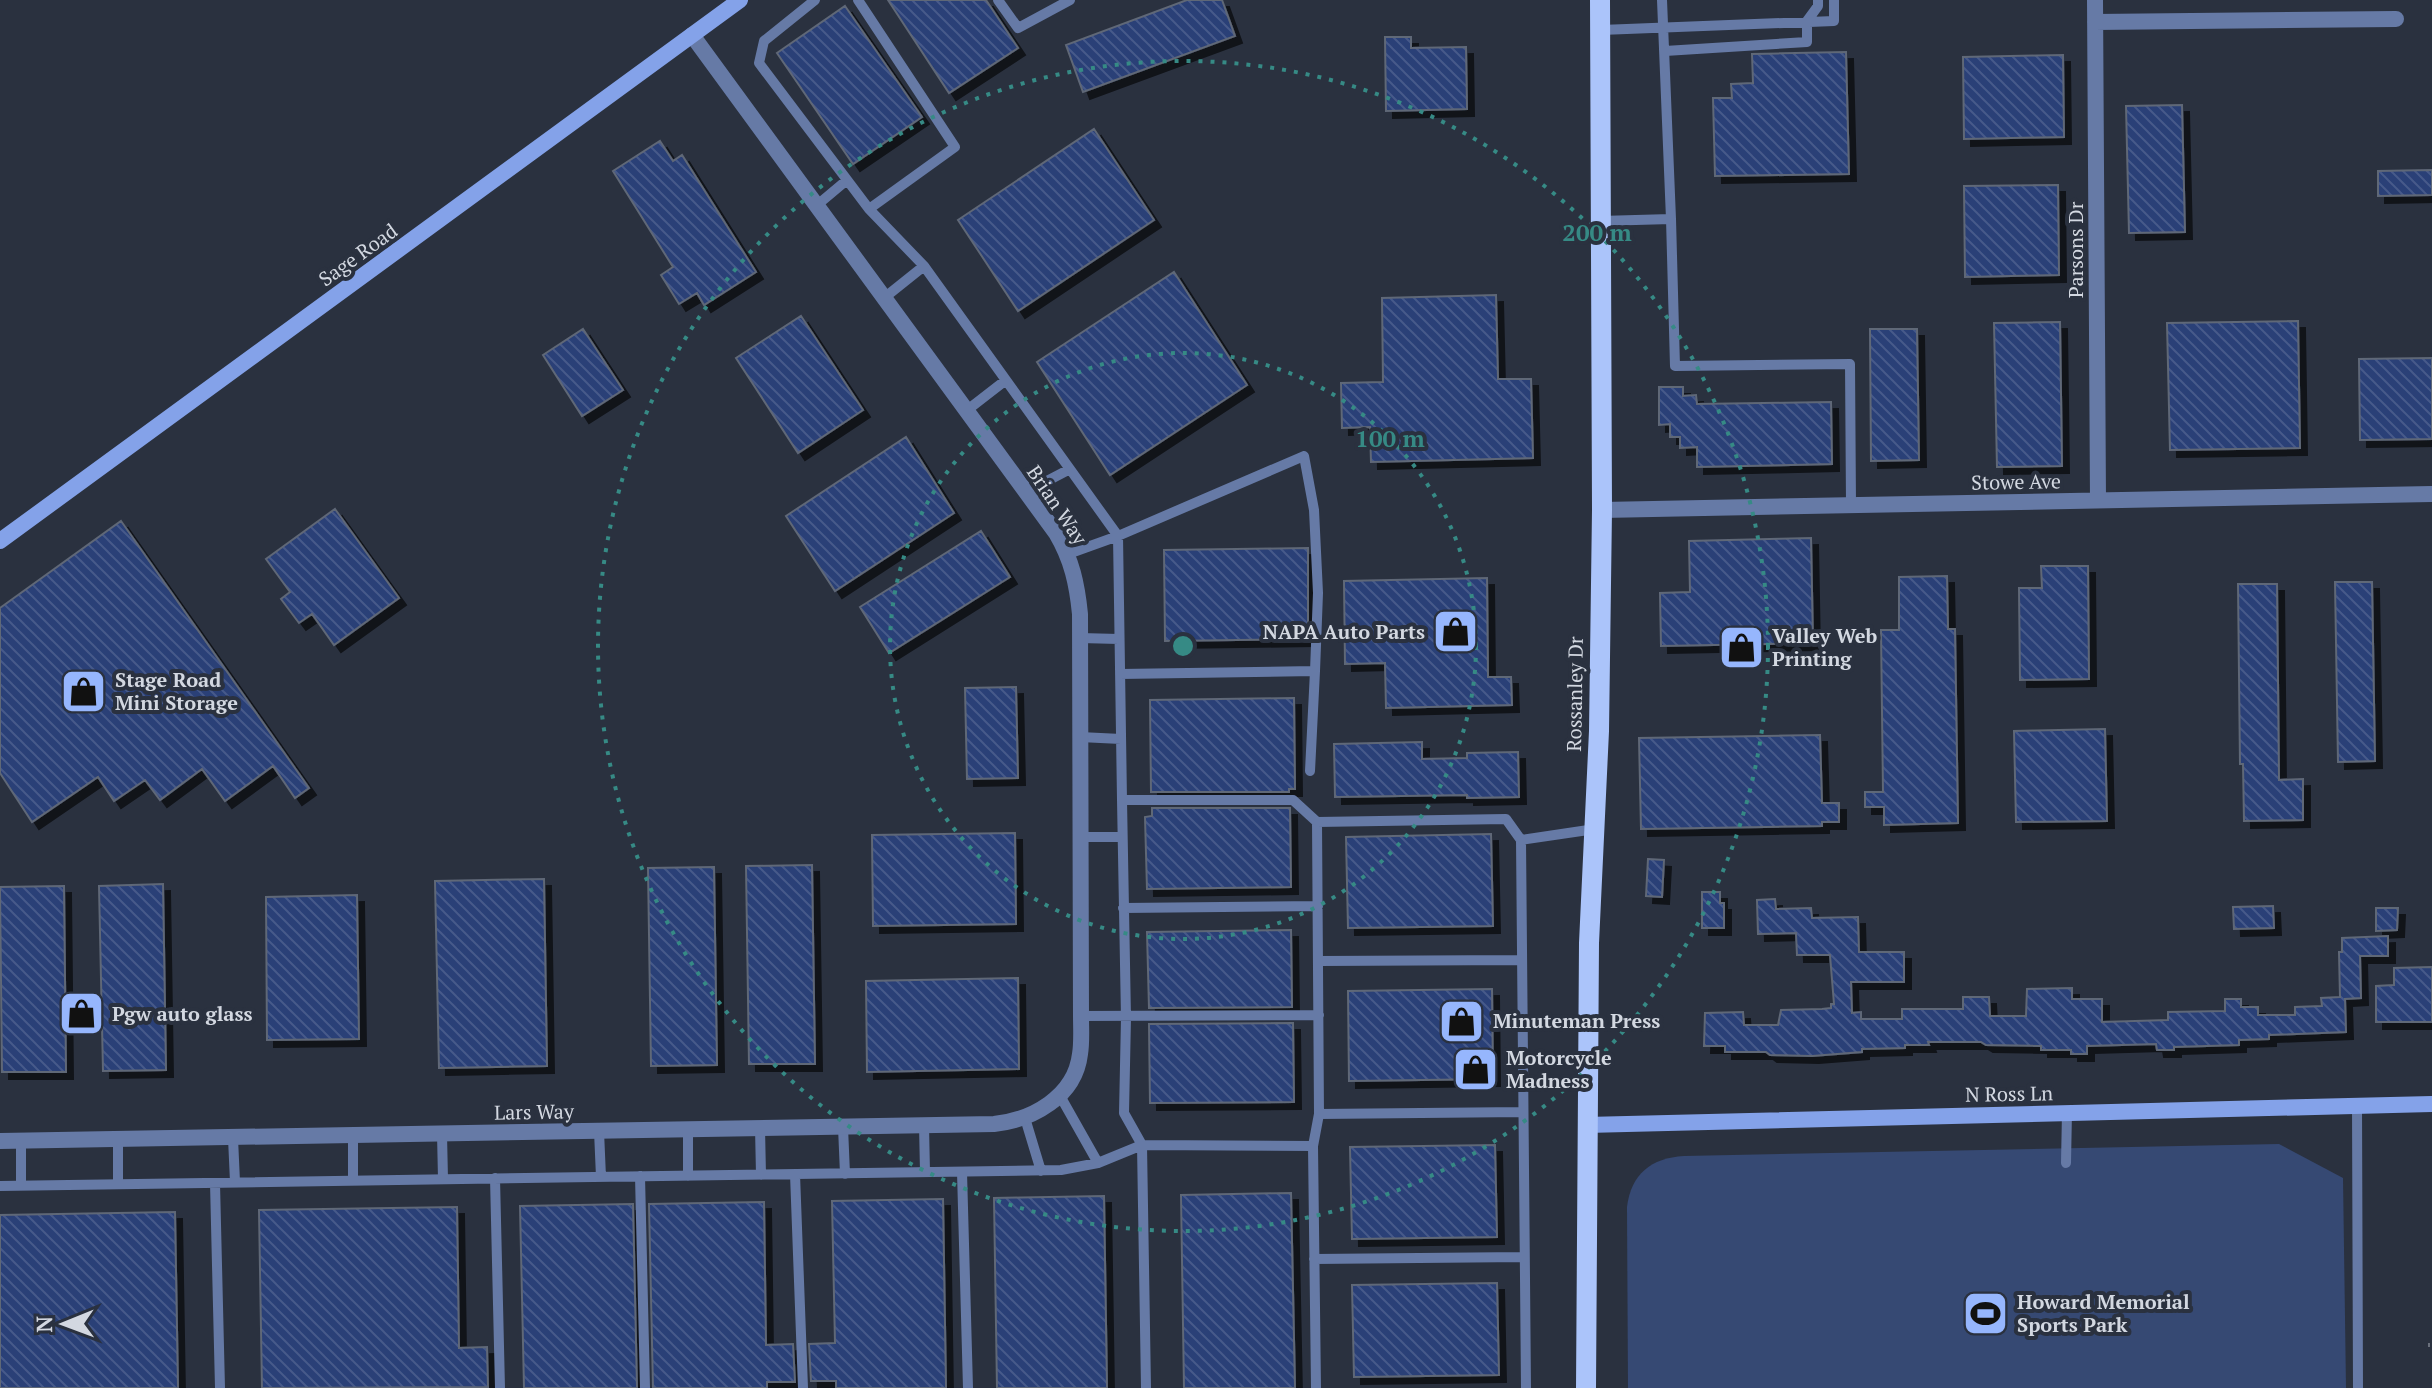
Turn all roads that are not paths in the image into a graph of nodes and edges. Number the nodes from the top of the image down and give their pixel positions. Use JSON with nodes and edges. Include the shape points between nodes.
{"nodes":[{"id":1,"x":740,"y":0,"type":"edge"},
{"id":2,"x":815,"y":0,"type":"edge"},
{"id":3,"x":858,"y":0,"type":"edge"},
{"id":4,"x":998,"y":0,"type":"edge"},
{"id":5,"x":1070,"y":0,"type":"edge"},
{"id":6,"x":1600,"y":0,"type":"edge"},
{"id":7,"x":1662,"y":0,"type":"edge"},
{"id":8,"x":1818,"y":0,"type":"edge"},
{"id":9,"x":1834,"y":0,"type":"edge"},
{"id":10,"x":2095,"y":0,"type":"edge"},
{"id":11,"x":2396,"y":19,"type":"dead end"},
{"id":12,"x":1807,"y":21,"type":"junction"},
{"id":13,"x":2095,"y":22,"type":"junction"},
{"id":14,"x":1664,"y":27,"type":"junction"},
{"id":15,"x":1601,"y":30,"type":"junction"},
{"id":16,"x":692,"y":35,"type":"junction"},
{"id":17,"x":1665,"y":51,"type":"junction"},
{"id":18,"x":847,"y":180,"type":"junction"},
{"id":19,"x":816,"y":206,"type":"junction"},
{"id":20,"x":869,"y":209,"type":"junction"},
{"id":21,"x":1671,"y":219,"type":"junction"},
{"id":22,"x":1600,"y":221,"type":"junction"},
{"id":23,"x":924,"y":266,"type":"junction"},
{"id":24,"x":884,"y":298,"type":"junction"},
{"id":25,"x":1006,"y":380,"type":"junction"},
{"id":26,"x":966,"y":411,"type":"junction"},
{"id":27,"x":1070,"y":469,"type":"junction"},
{"id":28,"x":1026,"y":492,"type":"junction"},
{"id":29,"x":2432,"y":494,"type":"edge"},
{"id":30,"x":2098,"y":500,"type":"junction"},
{"id":31,"x":1851,"y":505,"type":"junction"},
{"id":32,"x":1602,"y":510,"type":"junction"},
{"id":33,"x":1118,"y":536,"type":"junction"},
{"id":34,"x":0,"y":541,"type":"edge"},
{"id":35,"x":1068,"y":554,"type":"junction"},
{"id":36,"x":1080,"y":638,"type":"junction"},
{"id":37,"x":1119,"y":639,"type":"junction"},
{"id":38,"x":1315,"y":671,"type":"junction"},
{"id":39,"x":1120,"y":674,"type":"junction"},
{"id":40,"x":1080,"y":737,"type":"junction"},
{"id":41,"x":1121,"y":739,"type":"junction"},
{"id":42,"x":1310,"y":771,"type":"dead end"},
{"id":43,"x":1122,"y":800,"type":"junction"},
{"id":44,"x":1317,"y":822,"type":"junction"},
{"id":45,"x":1595,"y":829,"type":"junction"},
{"id":46,"x":1080,"y":837,"type":"junction"},
{"id":47,"x":1122,"y":837,"type":"junction"},
{"id":48,"x":1521,"y":840,"type":"junction"},
{"id":49,"x":1318,"y":906,"type":"junction"},
{"id":50,"x":1123,"y":908,"type":"junction"},
{"id":51,"x":1522,"y":960,"type":"junction"},
{"id":52,"x":1319,"y":961,"type":"junction"},
{"id":53,"x":1319,"y":1015,"type":"junction"},
{"id":54,"x":1081,"y":1016,"type":"junction"},
{"id":55,"x":1126,"y":1018,"type":"junction"},
{"id":56,"x":1059,"y":1094,"type":"junction"},
{"id":57,"x":2432,"y":1104,"type":"edge"},
{"id":58,"x":2357,"y":1105,"type":"junction"},
{"id":59,"x":1523,"y":1112,"type":"junction"},
{"id":60,"x":2067,"y":1112,"type":"junction"},
{"id":61,"x":1319,"y":1114,"type":"junction"},
{"id":62,"x":1025,"y":1118,"type":"junction"},
{"id":63,"x":924,"y":1125,"type":"junction"},
{"id":64,"x":1586,"y":1125,"type":"junction"},
{"id":65,"x":843,"y":1127,"type":"junction"},
{"id":66,"x":760,"y":1128,"type":"junction"},
{"id":67,"x":688,"y":1129,"type":"junction"},
{"id":68,"x":599,"y":1131,"type":"junction"},
{"id":69,"x":442,"y":1134,"type":"junction"},
{"id":70,"x":353,"y":1135,"type":"junction"},
{"id":71,"x":233,"y":1138,"type":"junction"},
{"id":72,"x":118,"y":1140,"type":"junction"},
{"id":73,"x":0,"y":1141,"type":"edge"},
{"id":74,"x":21,"y":1141,"type":"junction"},
{"id":75,"x":1142,"y":1145,"type":"junction"},
{"id":76,"x":1313,"y":1146,"type":"junction"},
{"id":77,"x":1098,"y":1163,"type":"junction"},
{"id":78,"x":2066,"y":1163,"type":"dead end"},
{"id":79,"x":1041,"y":1171,"type":"junction"},
{"id":80,"x":925,"y":1172,"type":"junction"},
{"id":81,"x":962,"y":1172,"type":"junction"},
{"id":82,"x":795,"y":1174,"type":"junction"},
{"id":83,"x":845,"y":1174,"type":"junction"},
{"id":84,"x":761,"y":1175,"type":"junction"},
{"id":85,"x":640,"y":1176,"type":"junction"},
{"id":86,"x":688,"y":1176,"type":"junction"},
{"id":87,"x":601,"y":1177,"type":"junction"},
{"id":88,"x":495,"y":1178,"type":"junction"},
{"id":89,"x":443,"y":1179,"type":"junction"},
{"id":90,"x":353,"y":1180,"type":"junction"},
{"id":91,"x":235,"y":1182,"type":"junction"},
{"id":92,"x":215,"y":1183,"type":"junction"},
{"id":93,"x":118,"y":1184,"type":"junction"},
{"id":94,"x":21,"y":1185,"type":"junction"},
{"id":95,"x":0,"y":1186,"type":"edge"},
{"id":96,"x":1524,"y":1257,"type":"junction"},
{"id":97,"x":1314,"y":1259,"type":"junction"},
{"id":98,"x":220,"y":1388,"type":"edge"},
{"id":99,"x":500,"y":1388,"type":"edge"},
{"id":100,"x":645,"y":1388,"type":"edge"},
{"id":101,"x":803,"y":1388,"type":"edge"},
{"id":102,"x":968,"y":1388,"type":"edge"},
{"id":103,"x":1146,"y":1388,"type":"edge"},
{"id":104,"x":1316,"y":1388,"type":"edge"},
{"id":105,"x":1526,"y":1388,"type":"edge"},
{"id":106,"x":1586,"y":1388,"type":"edge"},
{"id":107,"x":2358,"y":1388,"type":"edge"}],
"edges":[{"from":1,"to":16,"type":"main road","name":"Sage Road"},
{"from":2,"to":18,"type":"lane","via":[[764,41],[759,63]]},
{"from":3,"to":20,"type":"lane","via":[[955,147]]},
{"from":4,"to":5,"type":"lane","via":[[1018,28]]},
{"from":6,"to":15,"type":"main road","name":"Rossanley Dr"},
{"from":7,"to":14,"type":"lane"},
{"from":8,"to":12,"type":"lane"},
{"from":9,"to":12,"type":"lane","via":[[1834,21]]},
{"from":10,"to":13,"type":"street","name":"Parsons Dr"},
{"from":11,"to":13,"type":"street"},
{"from":12,"to":14,"type":"lane"},
{"from":12,"to":17,"type":"lane","via":[[1807,42]]},
{"from":13,"to":30,"type":"street","name":"Parsons Dr"},
{"from":14,"to":15,"type":"lane"},
{"from":14,"to":17,"type":"lane"},
{"from":15,"to":22,"type":"main road","name":"Rossanley Dr"},
{"from":16,"to":19,"type":"street","name":"Brian Way"},
{"from":16,"to":34,"type":"main road","name":"Sage Road"},
{"from":17,"to":21,"type":"lane"},
{"from":18,"to":19,"type":"lane"},
{"from":18,"to":20,"type":"lane"},
{"from":19,"to":24,"type":"street","name":"Brian Way"},
{"from":20,"to":23,"type":"lane"},
{"from":21,"to":22,"type":"lane"},
{"from":21,"to":31,"type":"lane","via":[[1675,366],[1850,364]]},
{"from":22,"to":32,"type":"main road","name":"Rossanley Dr"},
{"from":23,"to":24,"type":"lane"},
{"from":23,"to":25,"type":"lane"},
{"from":24,"to":26,"type":"street","name":"Brian Way"},
{"from":25,"to":26,"type":"lane"},
{"from":25,"to":27,"type":"lane"},
{"from":26,"to":28,"type":"street","name":"Brian Way"},
{"from":27,"to":28,"type":"lane"},
{"from":27,"to":33,"type":"lane"},
{"from":28,"to":35,"type":"street","name":"Brian Way"},
{"from":29,"to":30,"type":"street","name":"Stowe Ave"},
{"from":30,"to":31,"type":"street","name":"Stowe Ave"},
{"from":31,"to":32,"type":"street","name":"Stowe Ave"},
{"from":32,"to":45,"type":"main road","name":"Rossanley Dr"},
{"from":33,"to":35,"type":"lane"},
{"from":33,"to":37,"type":"lane"},
{"from":33,"to":38,"type":"lane","via":[[1304,456],[1315,524]]},
{"from":35,"to":36,"type":"street","name":"Brian Way","via":[[1078,590]]},
{"from":36,"to":37,"type":"lane"},
{"from":36,"to":40,"type":"street","name":"Brian Way"},
{"from":37,"to":39,"type":"lane"},
{"from":38,"to":39,"type":"lane"},
{"from":38,"to":42,"type":"lane"},
{"from":39,"to":41,"type":"lane"},
{"from":40,"to":41,"type":"lane"},
{"from":40,"to":46,"type":"street","name":"Brian Way"},
{"from":41,"to":43,"type":"lane"},
{"from":43,"to":44,"type":"lane","via":[[1293,800]]},
{"from":43,"to":47,"type":"lane"},
{"from":44,"to":48,"type":"lane","via":[[1506,819]]},
{"from":44,"to":49,"type":"lane"},
{"from":45,"to":48,"type":"lane"},
{"from":45,"to":64,"type":"main road","name":"Rossanley Dr"},
{"from":46,"to":47,"type":"lane"},
{"from":46,"to":54,"type":"street","name":"Brian Way"},
{"from":47,"to":50,"type":"lane"},
{"from":48,"to":51,"type":"lane"},
{"from":49,"to":50,"type":"lane"},
{"from":49,"to":52,"type":"lane"},
{"from":50,"to":55,"type":"lane"},
{"from":51,"to":52,"type":"lane"},
{"from":51,"to":59,"type":"lane"},
{"from":52,"to":53,"type":"lane"},
{"from":53,"to":55,"type":"lane"},
{"from":53,"to":61,"type":"lane"},
{"from":54,"to":55,"type":"lane"},
{"from":54,"to":56,"type":"street","name":"Brian Way","via":[[1076,1070]]},
{"from":55,"to":75,"type":"lane","via":[[1124,1113]]},
{"from":56,"to":62,"type":"street","name":"Lars Way","via":[[1047,1108]]},
{"from":56,"to":77,"type":"lane"},
{"from":57,"to":58,"type":"main road","name":"N Ross Ln"},
{"from":58,"to":60,"type":"main road","name":"N Ross Ln"},
{"from":58,"to":107,"type":"lane"},
{"from":59,"to":61,"type":"lane"},
{"from":59,"to":96,"type":"lane"},
{"from":60,"to":64,"type":"main road","name":"N Ross Ln"},
{"from":60,"to":78,"type":"lane"},
{"from":61,"to":76,"type":"lane"},
{"from":62,"to":63,"type":"street","name":"Lars Way"},
{"from":62,"to":79,"type":"lane"},
{"from":63,"to":65,"type":"street","name":"Lars Way"},
{"from":63,"to":80,"type":"lane"},
{"from":64,"to":106,"type":"main road","name":"Rossanley Dr"},
{"from":65,"to":66,"type":"street","name":"Lars Way"},
{"from":65,"to":83,"type":"lane"},
{"from":66,"to":67,"type":"street","name":"Lars Way"},
{"from":66,"to":84,"type":"lane"},
{"from":67,"to":68,"type":"street","name":"Lars Way"},
{"from":67,"to":86,"type":"lane"},
{"from":68,"to":69,"type":"street","name":"Lars Way"},
{"from":68,"to":87,"type":"lane"},
{"from":69,"to":70,"type":"street","name":"Lars Way"},
{"from":69,"to":89,"type":"lane"},
{"from":70,"to":71,"type":"street","name":"Lars Way"},
{"from":70,"to":90,"type":"lane"},
{"from":71,"to":72,"type":"street","name":"Lars Way"},
{"from":71,"to":91,"type":"lane"},
{"from":72,"to":74,"type":"street","name":"Lars Way"},
{"from":72,"to":93,"type":"lane"},
{"from":73,"to":74,"type":"street","name":"Lars Way"},
{"from":74,"to":94,"type":"lane"},
{"from":75,"to":76,"type":"lane"},
{"from":75,"to":77,"type":"lane"},
{"from":75,"to":103,"type":"lane"},
{"from":76,"to":97,"type":"lane"},
{"from":77,"to":79,"type":"lane"},
{"from":79,"to":81,"type":"lane"},
{"from":80,"to":81,"type":"lane"},
{"from":80,"to":83,"type":"lane"},
{"from":81,"to":102,"type":"lane"},
{"from":82,"to":83,"type":"lane"},
{"from":82,"to":84,"type":"lane"},
{"from":82,"to":101,"type":"lane"},
{"from":84,"to":86,"type":"lane"},
{"from":85,"to":86,"type":"lane"},
{"from":85,"to":87,"type":"lane"},
{"from":85,"to":100,"type":"lane"},
{"from":87,"to":88,"type":"lane"},
{"from":88,"to":89,"type":"lane"},
{"from":88,"to":99,"type":"lane"},
{"from":89,"to":90,"type":"lane"},
{"from":90,"to":91,"type":"lane"},
{"from":91,"to":92,"type":"lane"},
{"from":92,"to":93,"type":"lane"},
{"from":92,"to":98,"type":"lane"},
{"from":93,"to":94,"type":"lane"},
{"from":94,"to":95,"type":"lane"},
{"from":96,"to":97,"type":"lane"},
{"from":96,"to":105,"type":"lane"},
{"from":97,"to":104,"type":"lane"}]}
